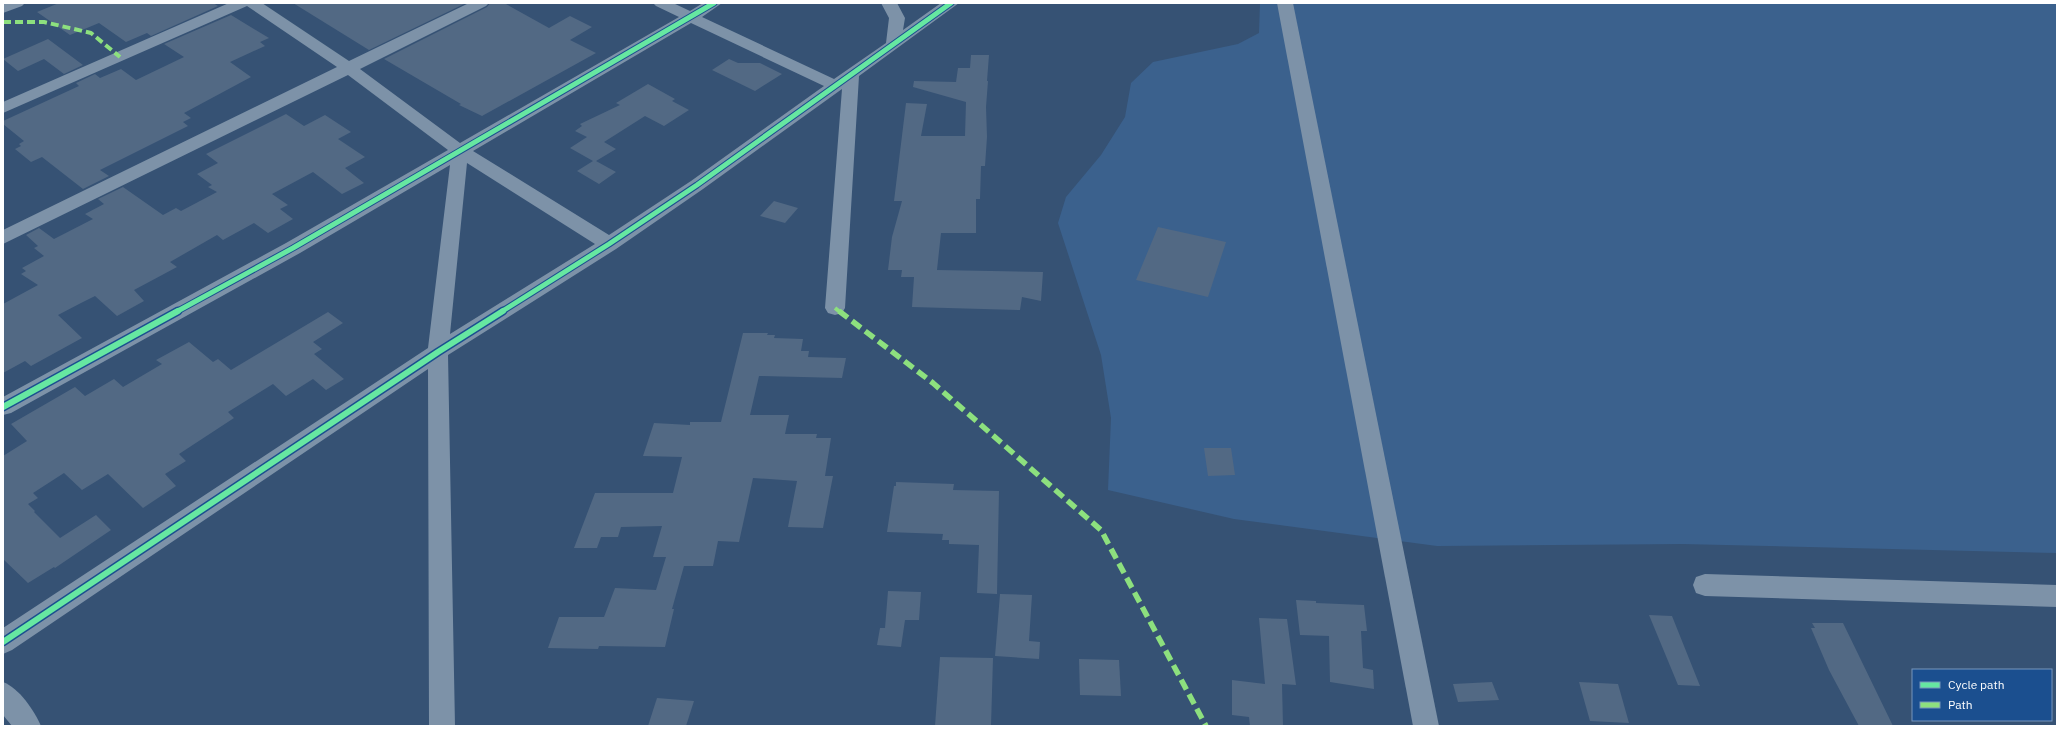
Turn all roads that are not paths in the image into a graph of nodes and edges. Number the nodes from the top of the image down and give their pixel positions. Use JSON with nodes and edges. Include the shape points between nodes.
{"nodes":[{"id":1,"x":17,"y":3,"type":"edge"},
{"id":2,"x":242,"y":3,"type":"edge"},
{"id":3,"x":252,"y":3,"type":"edge"},
{"id":4,"x":481,"y":3,"type":"edge"},
{"id":5,"x":661,"y":3,"type":"edge"},
{"id":6,"x":714,"y":3,"type":"edge"},
{"id":7,"x":889,"y":3,"type":"edge"},
{"id":8,"x":951,"y":3,"type":"edge"},
{"id":9,"x":1285,"y":3,"type":"edge"},
{"id":10,"x":3,"y":8,"type":"edge"},
{"id":11,"x":690,"y":17,"type":"junction"},
{"id":12,"x":893,"y":45,"type":"junction"},
{"id":13,"x":350,"y":69,"type":"junction"},
{"id":14,"x":844,"y":81,"type":"junction"},
{"id":15,"x":3,"y":108,"type":"edge"},
{"id":16,"x":460,"y":151,"type":"junction"},
{"id":17,"x":5,"y":235,"type":"edge"},
{"id":18,"x":609,"y":244,"type":"junction"},
{"id":19,"x":835,"y":308,"type":"dead end"},
{"id":20,"x":438,"y":352,"type":"junction"},
{"id":21,"x":3,"y":407,"type":"edge"},
{"id":22,"x":1705,"y":585,"type":"dead end"},
{"id":23,"x":2057,"y":596,"type":"edge"},
{"id":24,"x":3,"y":642,"type":"edge"},
{"id":25,"x":3,"y":694,"type":"edge"},
{"id":26,"x":28,"y":726,"type":"edge"},
{"id":27,"x":442,"y":726,"type":"edge"},
{"id":28,"x":1426,"y":726,"type":"edge"}],
"edges":[{"from":1,"to":10,"type":"street"},
{"from":2,"to":15,"type":"street"},
{"from":3,"to":13,"type":"street"},
{"from":4,"to":13,"type":"street"},
{"from":5,"to":11,"type":"street"},
{"from":6,"to":11,"type":"street"},
{"from":7,"to":12,"type":"street","via":[[897,18]]},
{"from":8,"to":12,"type":"street"},
{"from":9,"to":28,"type":"street"},
{"from":11,"to":14,"type":"street"},
{"from":11,"to":16,"type":"street"},
{"from":12,"to":14,"type":"street"},
{"from":13,"to":16,"type":"street"},
{"from":13,"to":17,"type":"street"},
{"from":14,"to":18,"type":"street"},
{"from":14,"to":19,"type":"street"},
{"from":16,"to":18,"type":"street"},
{"from":16,"to":20,"type":"street"},
{"from":16,"to":21,"type":"street","via":[[293,248]]},
{"from":18,"to":20,"type":"street"},
{"from":20,"to":24,"type":"street"},
{"from":20,"to":27,"type":"street"},
{"from":22,"to":23,"type":"street"},
{"from":25,"to":26,"type":"street"}]}
